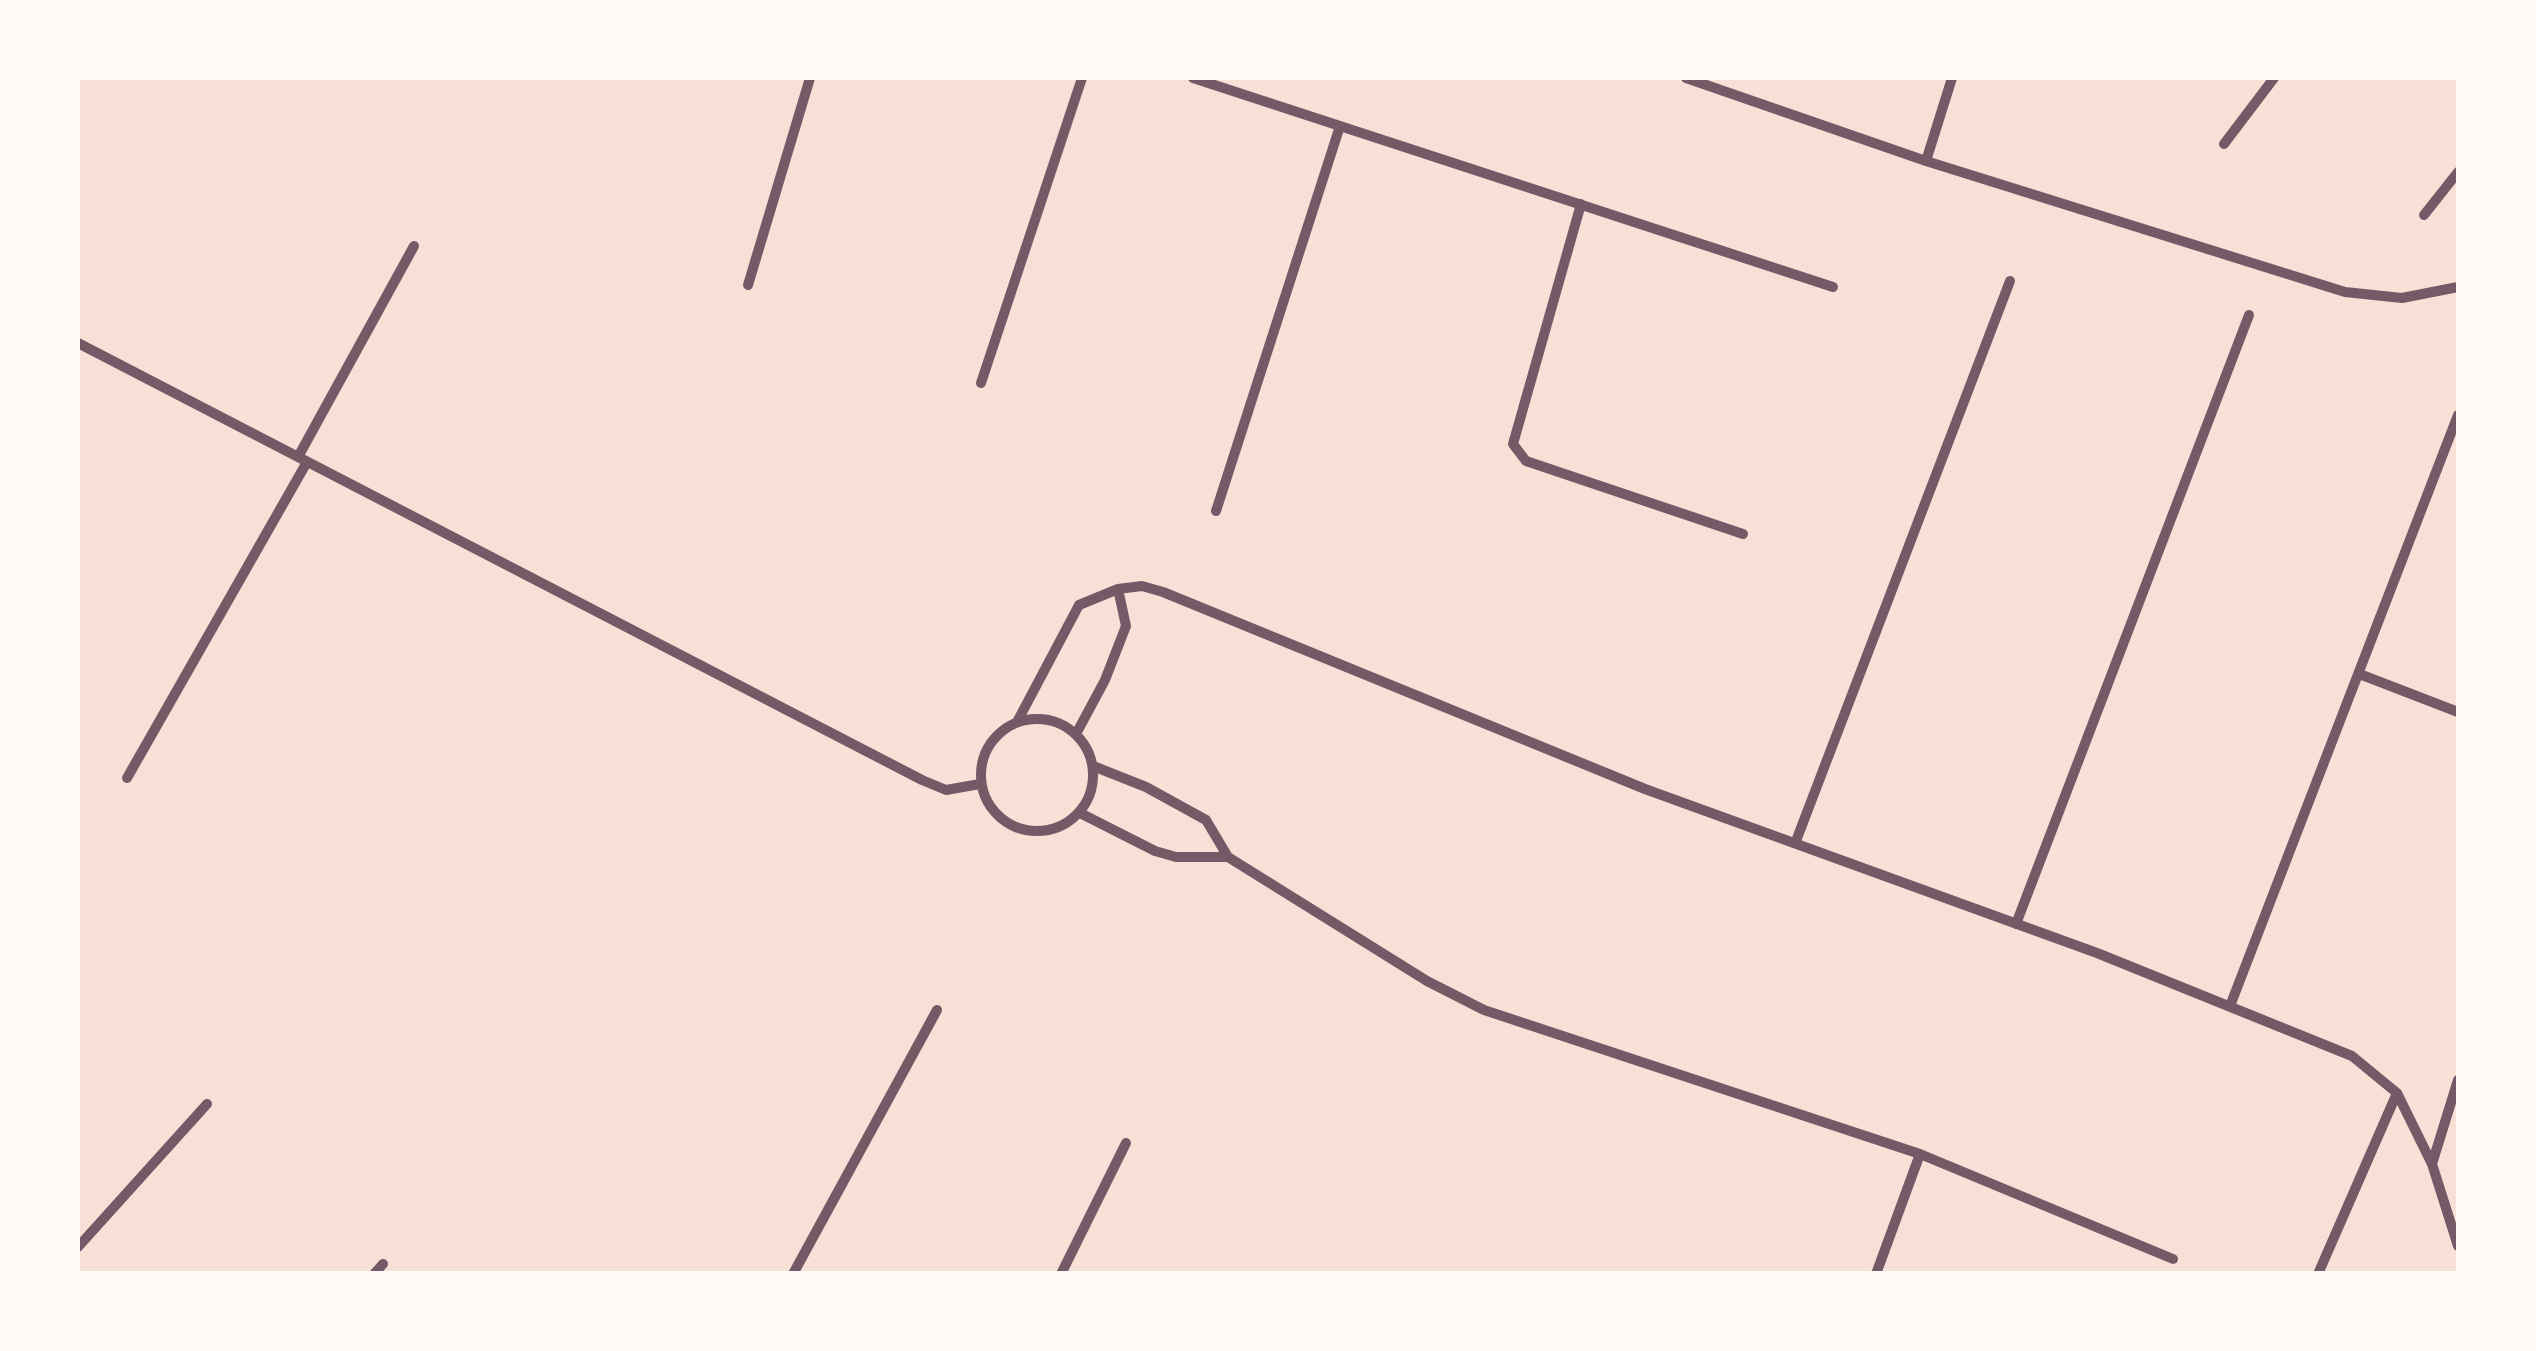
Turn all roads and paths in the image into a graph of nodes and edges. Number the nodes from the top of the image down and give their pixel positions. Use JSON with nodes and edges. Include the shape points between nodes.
{"nodes":[{"id":1,"x":810,"y":78,"type":"edge"},
{"id":2,"x":1082,"y":78,"type":"edge"},
{"id":3,"x":1193,"y":78,"type":"edge"},
{"id":4,"x":1686,"y":78,"type":"edge"},
{"id":5,"x":1952,"y":78,"type":"edge"},
{"id":6,"x":2274,"y":78,"type":"edge"},
{"id":7,"x":1340,"y":126,"type":"junction"},
{"id":8,"x":2224,"y":144,"type":"dead end"},
{"id":9,"x":1926,"y":161,"type":"junction"},
{"id":10,"x":2458,"y":172,"type":"edge"},
{"id":11,"x":1581,"y":204,"type":"junction"},
{"id":12,"x":2424,"y":215,"type":"dead end"},
{"id":13,"x":414,"y":246,"type":"dead end"},
{"id":14,"x":2010,"y":281,"type":"dead end"},
{"id":15,"x":748,"y":285,"type":"dead end"},
{"id":16,"x":2458,"y":287,"type":"edge"},
{"id":17,"x":1833,"y":288,"type":"dead end"},
{"id":18,"x":2249,"y":314,"type":"dead end"},
{"id":19,"x":78,"y":343,"type":"edge"},
{"id":20,"x":980,"y":383,"type":"dead end"},
{"id":21,"x":2458,"y":414,"type":"edge"},
{"id":22,"x":302,"y":459,"type":"junction"},
{"id":23,"x":1216,"y":511,"type":"dead end"},
{"id":24,"x":1743,"y":534,"type":"dead end"},
{"id":25,"x":1118,"y":589,"type":"junction"},
{"id":26,"x":2362,"y":674,"type":"junction"},
{"id":27,"x":2458,"y":712,"type":"edge"},
{"id":28,"x":1017,"y":722,"type":"junction"},
{"id":29,"x":1076,"y":734,"type":"junction"},
{"id":30,"x":1093,"y":766,"type":"junction"},
{"id":31,"x":127,"y":778,"type":"dead end"},
{"id":32,"x":980,"y":784,"type":"junction"},
{"id":33,"x":1080,"y":814,"type":"junction"},
{"id":34,"x":1796,"y":842,"type":"junction"},
{"id":35,"x":1228,"y":858,"type":"junction"},
{"id":36,"x":2016,"y":924,"type":"junction"},
{"id":37,"x":2230,"y":1006,"type":"junction"},
{"id":38,"x":936,"y":1010,"type":"dead end"},
{"id":39,"x":2458,"y":1080,"type":"edge"},
{"id":40,"x":2396,"y":1094,"type":"junction"},
{"id":41,"x":207,"y":1104,"type":"dead end"},
{"id":42,"x":1126,"y":1143,"type":"dead end"},
{"id":43,"x":1920,"y":1154,"type":"junction"},
{"id":44,"x":2432,"y":1164,"type":"junction"},
{"id":45,"x":2458,"y":1246,"type":"edge"},
{"id":46,"x":78,"y":1247,"type":"edge"},
{"id":47,"x":2173,"y":1259,"type":"dead end"},
{"id":48,"x":794,"y":1274,"type":"edge"},
{"id":49,"x":1060,"y":1274,"type":"edge"},
{"id":50,"x":1876,"y":1274,"type":"edge"},
{"id":51,"x":2318,"y":1274,"type":"edge"}],
"edges":[{"from":1,"to":15,"type":"street"},
{"from":2,"to":20,"type":"street"},
{"from":3,"to":7,"type":"street"},
{"from":4,"to":9,"type":"street"},
{"from":5,"to":9,"type":"street"},
{"from":6,"to":8,"type":"street"},
{"from":7,"to":11,"type":"street"},
{"from":7,"to":23,"type":"street"},
{"from":9,"to":16,"type":"street","via":[[2344,292],[2402,298]]},
{"from":10,"to":12,"type":"street"},
{"from":11,"to":17,"type":"street"},
{"from":11,"to":24,"type":"street","via":[[1513,444],[1526,461]]},
{"from":13,"to":22,"type":"street"},
{"from":14,"to":34,"type":"street"},
{"from":18,"to":36,"type":"street"},
{"from":19,"to":22,"type":"street"},
{"from":21,"to":26,"type":"street"},
{"from":22,"to":31,"type":"street"},
{"from":22,"to":32,"type":"street","via":[[922,780],[946,790]]},
{"from":25,"to":28,"type":"street","via":[[1079,604]]},
{"from":25,"to":29,"type":"street","via":[[1126,626]]},
{"from":25,"to":34,"type":"street","via":[[1163,592],[1645,789]]},
{"from":26,"to":27,"type":"street"},
{"from":26,"to":37,"type":"street"},
{"from":28,"to":29,"type":"street","via":[[1058,722]]},
{"from":28,"to":32,"type":"street","via":[[989,748]]},
{"from":29,"to":30,"type":"street"},
{"from":30,"to":33,"type":"street","via":[[1092,791]]},
{"from":30,"to":35,"type":"street","via":[[1206,820]]},
{"from":32,"to":33,"type":"street","via":[[1008,826],[1058,828]]},
{"from":33,"to":35,"type":"street","via":[[1176,857]]},
{"from":34,"to":36,"type":"street"},
{"from":35,"to":43,"type":"street","via":[[1484,1010]]},
{"from":36,"to":37,"type":"street"},
{"from":37,"to":40,"type":"street","via":[[2352,1056]]},
{"from":38,"to":48,"type":"street"},
{"from":39,"to":44,"type":"street"},
{"from":40,"to":44,"type":"street"},
{"from":40,"to":51,"type":"street"},
{"from":41,"to":46,"type":"street"},
{"from":42,"to":49,"type":"street"},
{"from":43,"to":47,"type":"street"},
{"from":43,"to":50,"type":"street"},
{"from":44,"to":45,"type":"street"}]}
